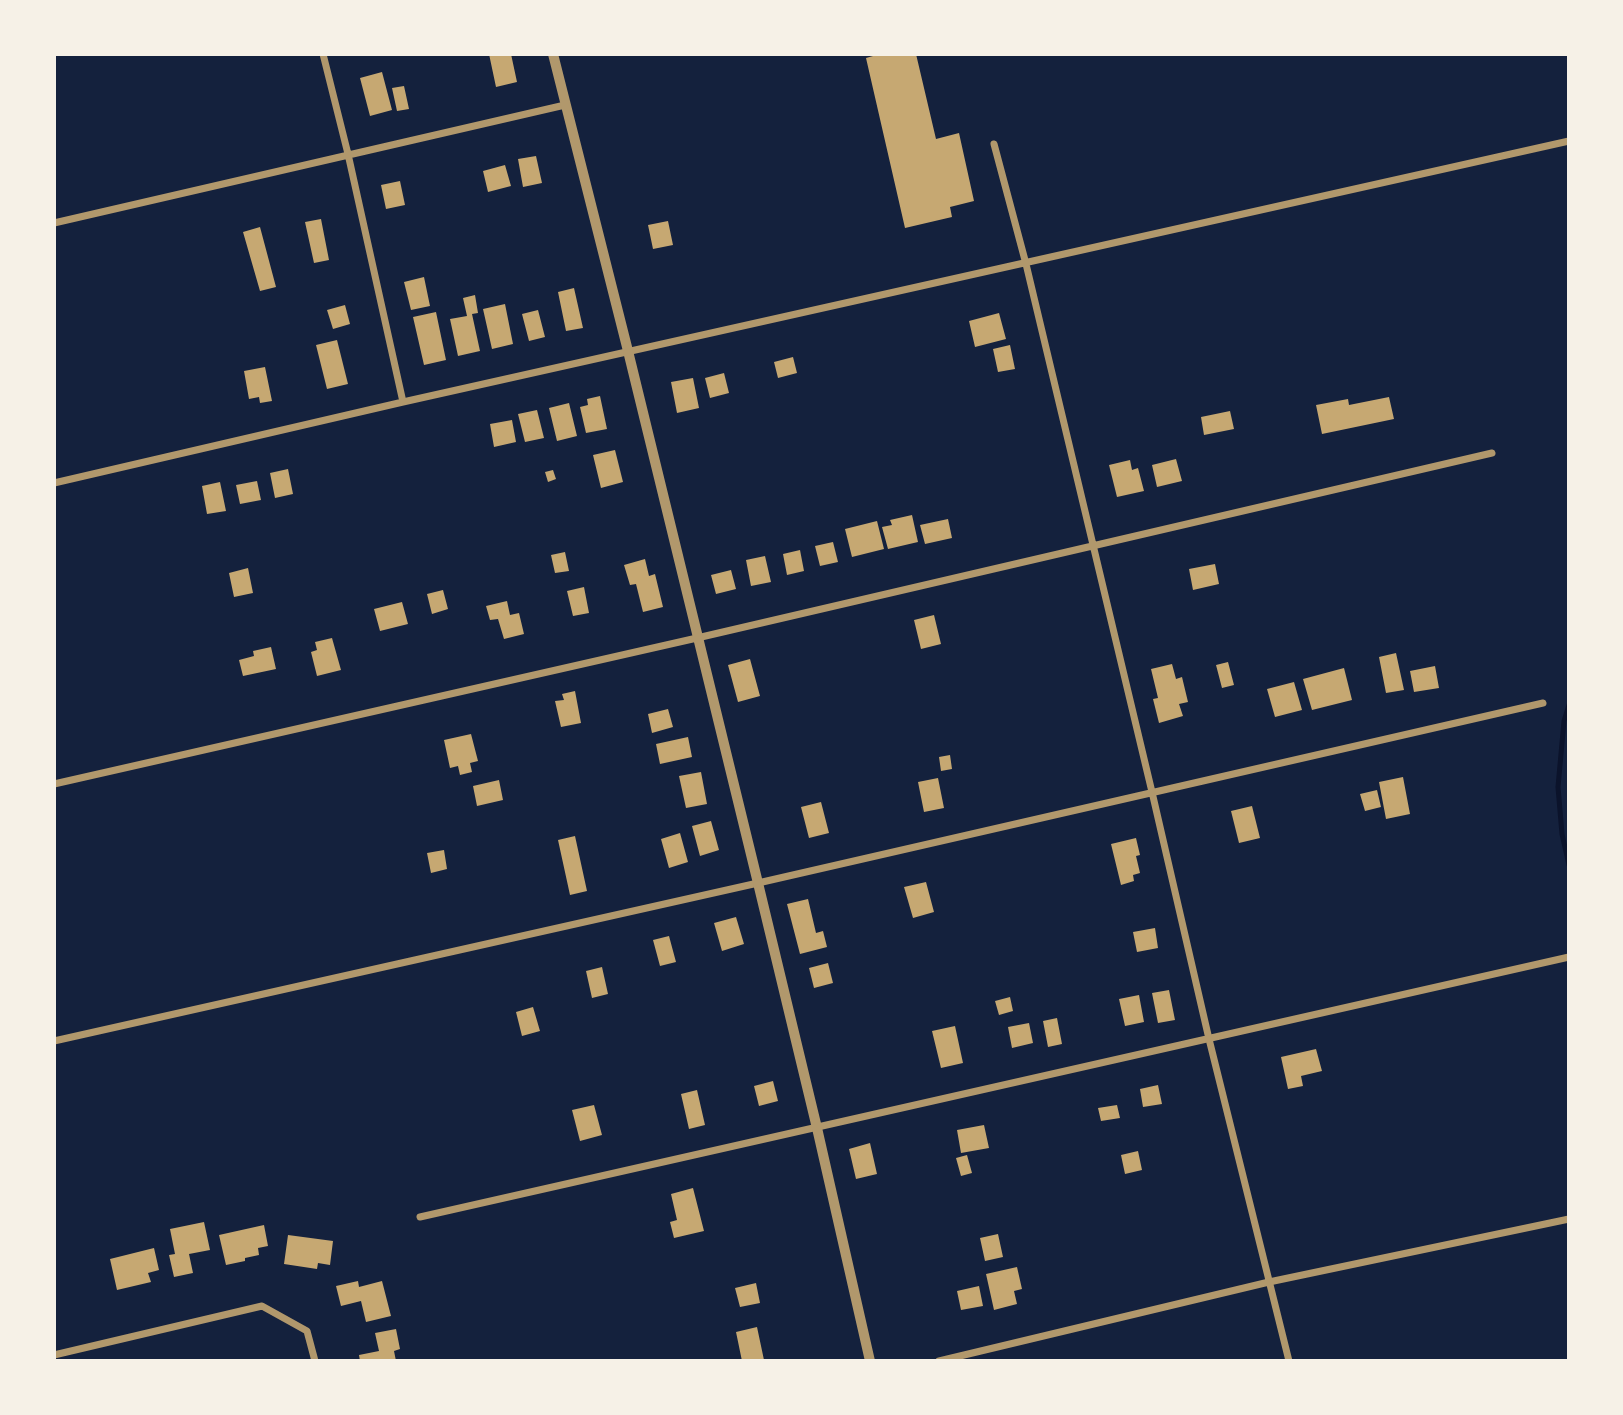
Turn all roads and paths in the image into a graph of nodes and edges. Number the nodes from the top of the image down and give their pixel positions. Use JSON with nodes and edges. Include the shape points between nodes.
{"nodes":[{"id":1,"x":323,"y":54,"type":"edge"},
{"id":2,"x":553,"y":54,"type":"edge"},
{"id":3,"x":565,"y":105,"type":"junction"},
{"id":4,"x":1569,"y":141,"type":"edge"},
{"id":5,"x":994,"y":144,"type":"dead end"},
{"id":6,"x":348,"y":154,"type":"junction"},
{"id":7,"x":54,"y":223,"type":"edge"},
{"id":8,"x":1026,"y":264,"type":"junction"},
{"id":9,"x":628,"y":351,"type":"junction"},
{"id":10,"x":403,"y":402,"type":"junction"},
{"id":11,"x":1492,"y":453,"type":"dead end"},
{"id":12,"x":54,"y":483,"type":"edge"},
{"id":13,"x":1094,"y":546,"type":"junction"},
{"id":14,"x":697,"y":638,"type":"junction"},
{"id":15,"x":1542,"y":703,"type":"dead end"},
{"id":16,"x":54,"y":784,"type":"edge"},
{"id":17,"x":1152,"y":792,"type":"junction"},
{"id":18,"x":758,"y":883,"type":"junction"},
{"id":19,"x":1569,"y":957,"type":"edge"},
{"id":20,"x":1209,"y":1038,"type":"junction"},
{"id":21,"x":54,"y":1041,"type":"edge"},
{"id":22,"x":817,"y":1128,"type":"junction"},
{"id":23,"x":420,"y":1217,"type":"dead end"},
{"id":24,"x":1569,"y":1219,"type":"edge"},
{"id":25,"x":1269,"y":1282,"type":"junction"},
{"id":26,"x":54,"y":1355,"type":"edge"},
{"id":27,"x":315,"y":1361,"type":"edge"},
{"id":28,"x":870,"y":1361,"type":"edge"},
{"id":29,"x":939,"y":1361,"type":"edge"},
{"id":30,"x":1289,"y":1361,"type":"edge"}],
"edges":[{"from":1,"to":6,"type":"street"},
{"from":2,"to":3,"type":"street"},
{"from":3,"to":6,"type":"street"},
{"from":3,"to":9,"type":"street"},
{"from":4,"to":8,"type":"street"},
{"from":5,"to":8,"type":"street"},
{"from":6,"to":7,"type":"street"},
{"from":6,"to":10,"type":"street"},
{"from":8,"to":9,"type":"street"},
{"from":8,"to":13,"type":"street"},
{"from":9,"to":10,"type":"street"},
{"from":9,"to":14,"type":"street"},
{"from":10,"to":12,"type":"street"},
{"from":11,"to":13,"type":"street"},
{"from":13,"to":14,"type":"street"},
{"from":13,"to":17,"type":"street"},
{"from":14,"to":16,"type":"street"},
{"from":14,"to":18,"type":"street"},
{"from":15,"to":17,"type":"street"},
{"from":17,"to":18,"type":"street"},
{"from":17,"to":20,"type":"street"},
{"from":18,"to":21,"type":"street"},
{"from":18,"to":22,"type":"street"},
{"from":19,"to":20,"type":"street"},
{"from":20,"to":22,"type":"street"},
{"from":20,"to":25,"type":"street"},
{"from":22,"to":23,"type":"street"},
{"from":22,"to":28,"type":"street"},
{"from":24,"to":25,"type":"street"},
{"from":25,"to":29,"type":"street"},
{"from":25,"to":30,"type":"street"},
{"from":26,"to":27,"type":"street","via":[[262,1306],[307,1331]]}]}
